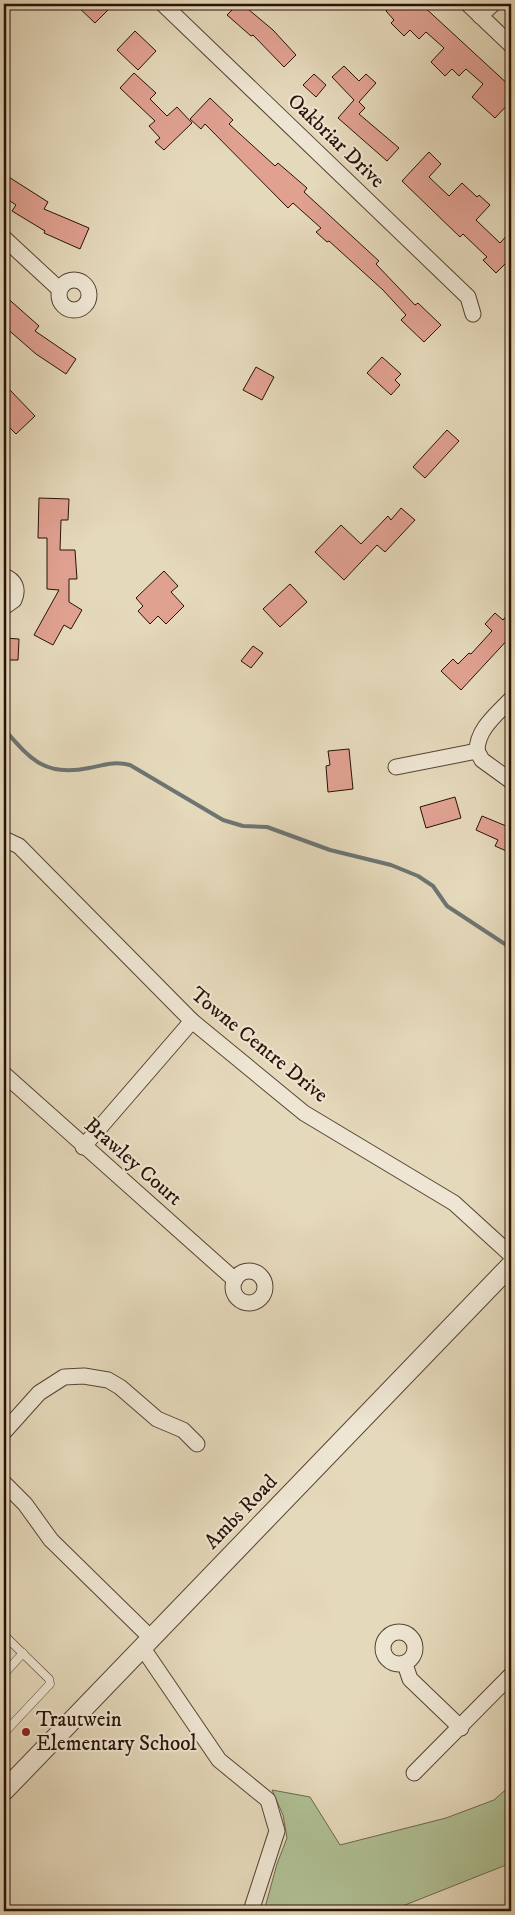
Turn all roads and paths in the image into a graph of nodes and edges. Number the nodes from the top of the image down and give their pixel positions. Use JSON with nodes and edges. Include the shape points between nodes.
{"nodes":[{"id":1,"x":163,"y":4,"type":"edge"},
{"id":2,"x":468,"y":4,"type":"edge"},
{"id":3,"x":492,"y":4,"type":"edge"},
{"id":4,"x":480,"y":16,"type":"junction"},
{"id":5,"x":511,"y":45,"type":"edge"},
{"id":6,"x":4,"y":238,"type":"edge"},
{"id":7,"x":59,"y":289,"type":"dead end"},
{"id":8,"x":473,"y":314,"type":"dead end"},
{"id":9,"x":4,"y":576,"type":"edge"},
{"id":10,"x":4,"y":607,"type":"edge"},
{"id":11,"x":511,"y":699,"type":"edge"},
{"id":12,"x":477,"y":751,"type":"junction"},
{"id":13,"x":396,"y":767,"type":"dead end"},
{"id":14,"x":511,"y":781,"type":"edge"},
{"id":15,"x":4,"y":840,"type":"edge"},
{"id":16,"x":192,"y":1021,"type":"junction"},
{"id":17,"x":4,"y":1074,"type":"edge"},
{"id":18,"x":83,"y":1147,"type":"junction"},
{"id":19,"x":511,"y":1255,"type":"edge"},
{"id":20,"x":511,"y":1265,"type":"edge"},
{"id":21,"x":235,"y":1280,"type":"dead end"},
{"id":22,"x":4,"y":1432,"type":"edge"},
{"id":23,"x":197,"y":1444,"type":"dead end"},
{"id":24,"x":4,"y":1483,"type":"edge"},
{"id":25,"x":4,"y":1635,"type":"edge"},
{"id":26,"x":146,"y":1642,"type":"junction"},
{"id":27,"x":23,"y":1653,"type":"junction"},
{"id":28,"x":405,"y":1664,"type":"dead end"},
{"id":29,"x":4,"y":1674,"type":"edge"},
{"id":30,"x":511,"y":1675,"type":"edge"},
{"id":31,"x":461,"y":1728,"type":"junction"},
{"id":32,"x":4,"y":1733,"type":"edge"},
{"id":33,"x":414,"y":1773,"type":"dead end"},
{"id":34,"x":8,"y":1784,"type":"edge"},
{"id":35,"x":252,"y":1911,"type":"edge"}],
"edges":[{"from":1,"to":8,"type":"street","name":"Oakbriar Drive","via":[[468,297]]},
{"from":2,"to":4,"type":"street"},
{"from":3,"to":4,"type":"street"},
{"from":4,"to":5,"type":"street"},
{"from":6,"to":7,"type":"street"},
{"from":9,"to":10,"type":"street","via":[[12,581],[16,590],[14,600]]},
{"from":11,"to":12,"type":"street","via":[[484,727]]},
{"from":12,"to":13,"type":"street"},
{"from":12,"to":14,"type":"street","via":[[482,760]]},
{"from":15,"to":16,"type":"street","name":"Towne Centre Drive","via":[[19,846]]},
{"from":16,"to":18,"type":"street"},
{"from":16,"to":19,"type":"street","name":"Towne Centre Drive","via":[[304,1113],[454,1203]]},
{"from":17,"to":18,"type":"street","name":"Brawley Court"},
{"from":18,"to":21,"type":"street","name":"Brawley Court"},
{"from":20,"to":26,"type":"street","name":"Ambs Road"},
{"from":22,"to":23,"type":"street","via":[[39,1393],[64,1377],[84,1376],[108,1380],[120,1387],[157,1419],[183,1430]]},
{"from":24,"to":26,"type":"street","via":[[25,1504],[50,1540]]},
{"from":25,"to":27,"type":"lane"},
{"from":26,"to":34,"type":"street","name":"Ambs Road"},
{"from":26,"to":35,"type":"street","via":[[220,1760],[268,1800],[277,1831]]},
{"from":27,"to":29,"type":"lane"},
{"from":27,"to":32,"type":"lane","via":[[49,1679],[50,1684]]},
{"from":28,"to":31,"type":"street","via":[[410,1679]]},
{"from":30,"to":31,"type":"street"},
{"from":31,"to":33,"type":"street"}]}
